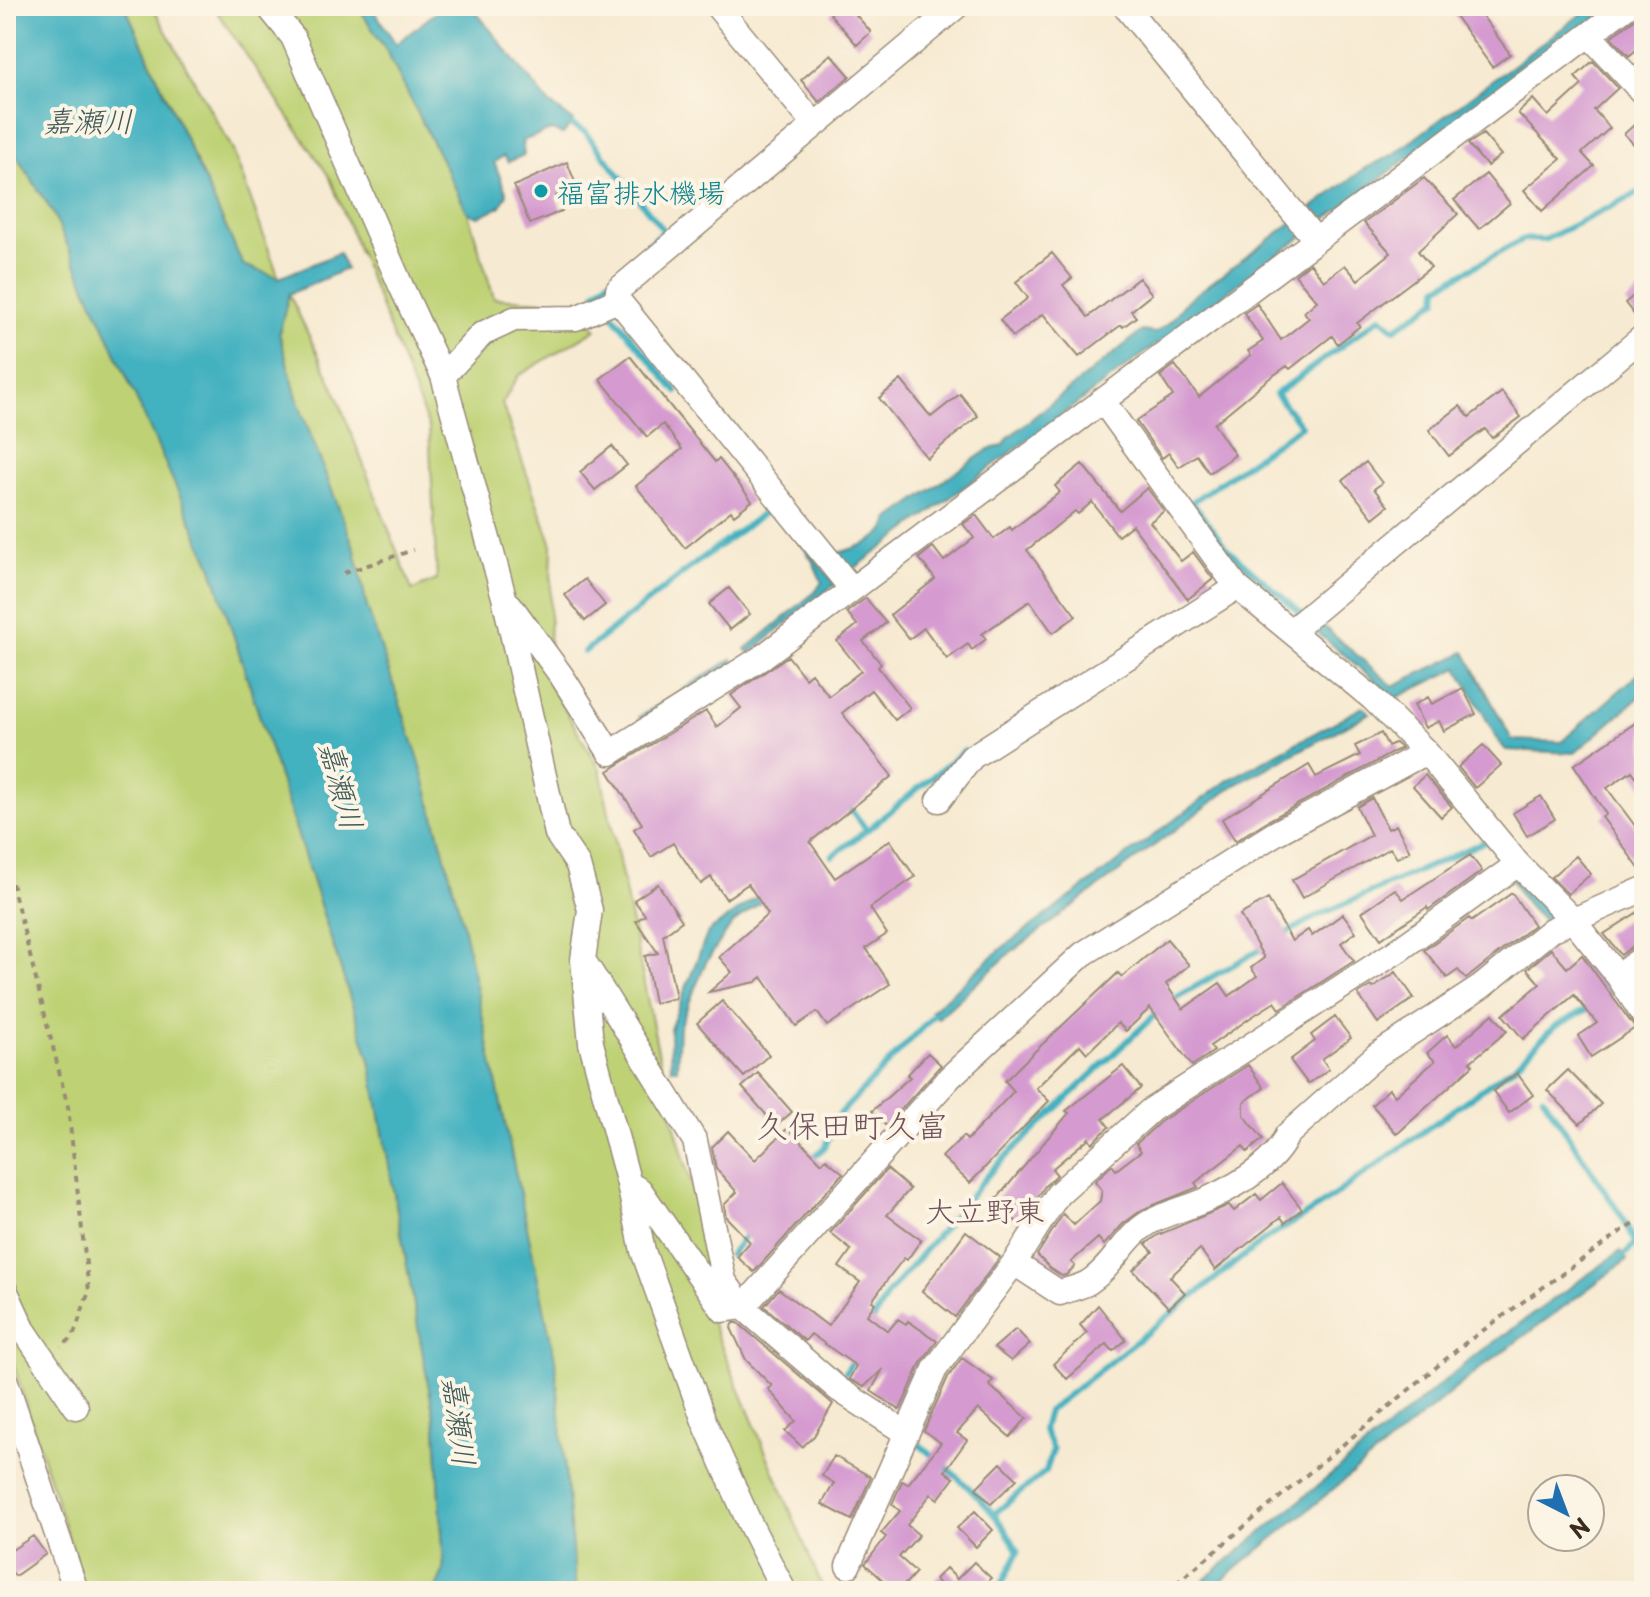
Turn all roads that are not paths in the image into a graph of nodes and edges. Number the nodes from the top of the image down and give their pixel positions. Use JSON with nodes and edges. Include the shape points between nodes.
{"nodes":[{"id":1,"x":268,"y":6,"type":"edge"},
{"id":2,"x":717,"y":6,"type":"edge"},
{"id":3,"x":957,"y":6,"type":"edge"},
{"id":4,"x":1125,"y":6,"type":"edge"},
{"id":5,"x":1627,"y":6,"type":"edge"},
{"id":6,"x":1589,"y":35,"type":"junction"},
{"id":7,"x":1644,"y":94,"type":"edge"},
{"id":8,"x":815,"y":125,"type":"junction"},
{"id":9,"x":1315,"y":239,"type":"junction"},
{"id":10,"x":618,"y":300,"type":"junction"},
{"id":11,"x":1644,"y":336,"type":"edge"},
{"id":12,"x":443,"y":376,"type":"junction"},
{"id":13,"x":1102,"y":400,"type":"junction"},
{"id":14,"x":843,"y":578,"type":"junction"},
{"id":15,"x":1237,"y":587,"type":"junction"},
{"id":16,"x":504,"y":597,"type":"junction"},
{"id":17,"x":1301,"y":623,"type":"junction"},
{"id":18,"x":1426,"y":752,"type":"junction"},
{"id":19,"x":939,"y":800,"type":"dead end"},
{"id":20,"x":1510,"y":870,"type":"junction"},
{"id":21,"x":1644,"y":889,"type":"edge"},
{"id":22,"x":1561,"y":925,"type":"junction"},
{"id":23,"x":1644,"y":957,"type":"edge"},
{"id":24,"x":583,"y":960,"type":"junction"},
{"id":25,"x":1618,"y":976,"type":"junction"},
{"id":26,"x":1644,"y":1016,"type":"edge"},
{"id":27,"x":629,"y":1184,"type":"junction"},
{"id":28,"x":1014,"y":1263,"type":"junction"},
{"id":29,"x":6,"y":1292,"type":"edge"},
{"id":30,"x":743,"y":1307,"type":"junction"},
{"id":31,"x":6,"y":1382,"type":"edge"},
{"id":32,"x":76,"y":1407,"type":"dead end"},
{"id":33,"x":906,"y":1433,"type":"junction"},
{"id":34,"x":848,"y":1566,"type":"dead end"},
{"id":35,"x":76,"y":1591,"type":"edge"},
{"id":36,"x":784,"y":1591,"type":"edge"}],
"edges":[{"from":1,"to":12,"type":"street","via":[[293,37]]},
{"from":2,"to":8,"type":"street"},
{"from":3,"to":8,"type":"street"},
{"from":4,"to":9,"type":"street"},
{"from":5,"to":6,"type":"street"},
{"from":6,"to":7,"type":"street"},
{"from":6,"to":9,"type":"street"},
{"from":8,"to":10,"type":"street","via":[[618,290]]},
{"from":9,"to":13,"type":"street"},
{"from":10,"to":12,"type":"street","via":[[576,318],[514,319],[482,334]]},
{"from":10,"to":14,"type":"street"},
{"from":11,"to":17,"type":"street"},
{"from":12,"to":16,"type":"street"},
{"from":13,"to":14,"type":"street"},
{"from":13,"to":15,"type":"street"},
{"from":14,"to":16,"type":"street","via":[[761,658],[610,753]]},
{"from":15,"to":17,"type":"street"},
{"from":15,"to":19,"type":"street","via":[[972,757]]},
{"from":16,"to":24,"type":"street","via":[[557,834],[578,865],[590,910]]},
{"from":17,"to":18,"type":"street"},
{"from":18,"to":20,"type":"street"},
{"from":18,"to":30,"type":"street","via":[[1276,833],[1083,954],[950,1077]]},
{"from":20,"to":22,"type":"street"},
{"from":20,"to":28,"type":"street","via":[[1397,951],[1151,1110],[1058,1194]]},
{"from":21,"to":22,"type":"street"},
{"from":22,"to":25,"type":"street"},
{"from":22,"to":28,"type":"street","via":[[1481,987],[1377,1055],[1250,1175],[1150,1222],[1088,1283],[1060,1293]]},
{"from":23,"to":25,"type":"street"},
{"from":24,"to":27,"type":"street","via":[[591,1043]]},
{"from":24,"to":30,"type":"street","via":[[695,1141],[724,1281]]},
{"from":25,"to":26,"type":"street"},
{"from":27,"to":30,"type":"street","via":[[640,1190],[723,1310]]},
{"from":27,"to":36,"type":"street","via":[[643,1251],[689,1383]]},
{"from":28,"to":33,"type":"street","via":[[935,1369]]},
{"from":29,"to":32,"type":"street","via":[[23,1329]]},
{"from":30,"to":33,"type":"street","via":[[838,1389]]},
{"from":31,"to":35,"type":"street"},
{"from":33,"to":34,"type":"street"}]}
